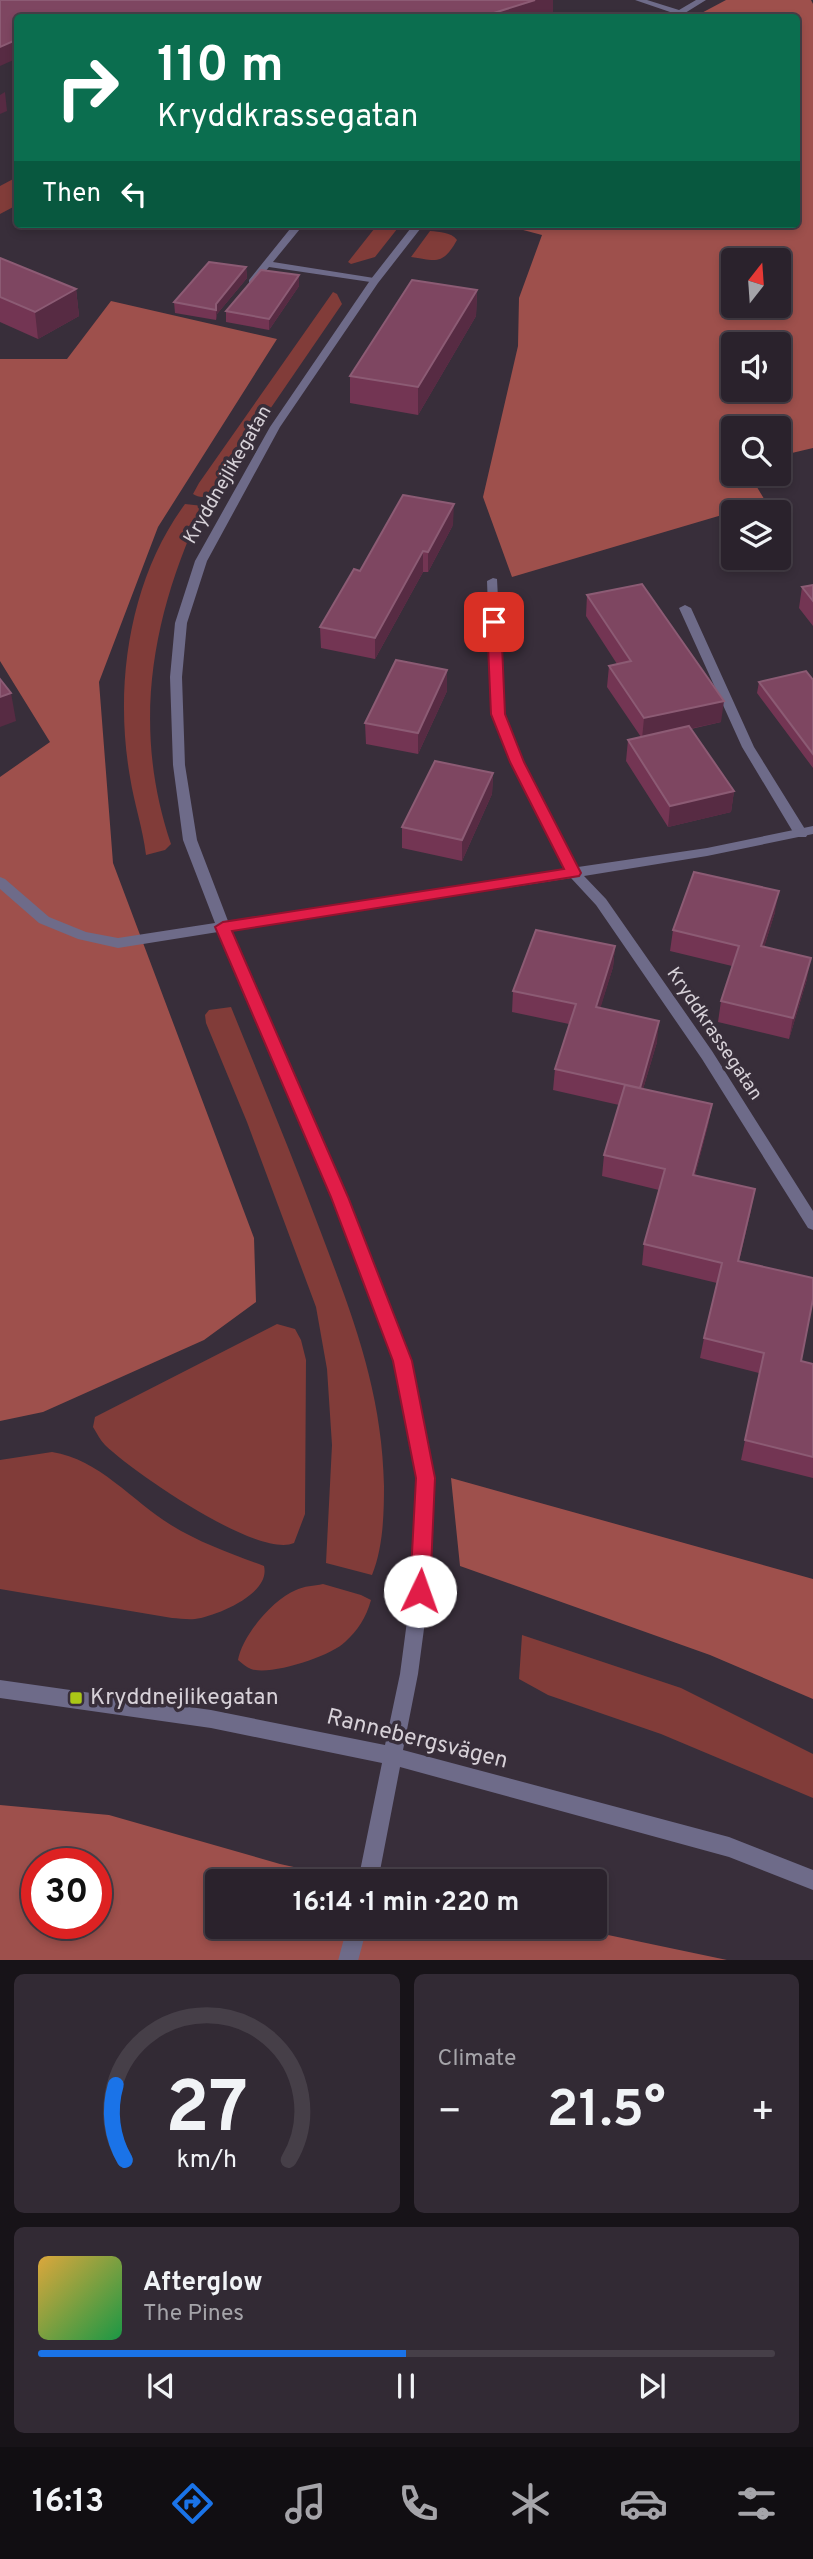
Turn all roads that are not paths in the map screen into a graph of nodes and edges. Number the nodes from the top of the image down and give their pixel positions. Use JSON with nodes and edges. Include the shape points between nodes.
{"nodes":[{"id":1,"x":639,"y":0,"type":"edge"},
{"id":2,"x":702,"y":0,"type":"edge"},
{"id":3,"x":673,"y":14,"type":"edge"},
{"id":4,"x":677,"y":14,"type":"edge"},
{"id":5,"x":296,"y":228,"type":"edge"},
{"id":6,"x":416,"y":228,"type":"edge"},
{"id":7,"x":267,"y":264,"type":"junction"},
{"id":8,"x":374,"y":281,"type":"junction"},
{"id":9,"x":244,"y":291,"type":"edge"},
{"id":10,"x":493,"y":581,"type":"dead end"},
{"id":11,"x":685,"y":608,"type":"dead end"},
{"id":12,"x":807,"y":832,"type":"edge"},
{"id":13,"x":574,"y":873,"type":"junction"},
{"id":14,"x":0,"y":881,"type":"edge"},
{"id":15,"x":223,"y":927,"type":"junction"},
{"id":16,"x":813,"y":1224,"type":"edge"},
{"id":17,"x":0,"y":1689,"type":"edge"},
{"id":18,"x":392,"y":1756,"type":"junction"},
{"id":19,"x":370,"y":1869,"type":"edge"},
{"id":20,"x":813,"y":1880,"type":"edge"},
{"id":21,"x":354,"y":1939,"type":"edge"},
{"id":22,"x":348,"y":1960,"type":"edge"}],
"edges":[{"from":1,"to":3,"type":"street"},
{"from":2,"to":4,"type":"street"},
{"from":5,"to":7,"type":"street"},
{"from":6,"to":8,"type":"street","name":"Kryddnejlikegatan"},
{"from":7,"to":8,"type":"street"},
{"from":7,"to":9,"type":"street"},
{"from":8,"to":15,"type":"street","name":"Kryddnejlikegatan","via":[[275,427],[220,523],[201,561],[181,623],[176,677],[178,765],[190,840]]},
{"from":10,"to":13,"type":"street","name":"Kryddkrassegatan","via":[[498,714],[517,762]]},
{"from":11,"to":12,"type":"street","via":[[748,747]]},
{"from":12,"to":13,"type":"street"},
{"from":13,"to":15,"type":"street"},
{"from":13,"to":16,"type":"street","name":"Kryddkrassegatan","via":[[601,902],[706,1055]]},
{"from":14,"to":15,"type":"street","via":[[44,920],[118,943]]},
{"from":15,"to":18,"type":"street","name":"Kryddnejlikegatan","via":[[340,1197],[402,1361],[425,1478],[420,1591]]},
{"from":17,"to":18,"type":"street","name":"Rannebergsvägen","via":[[211,1719]]},
{"from":18,"to":19,"type":"street","name":"Kryddnejlikegatan"},
{"from":18,"to":20,"type":"street","name":"Rannebergsvägen","via":[[729,1847]]},
{"from":21,"to":22,"type":"street"}]}
